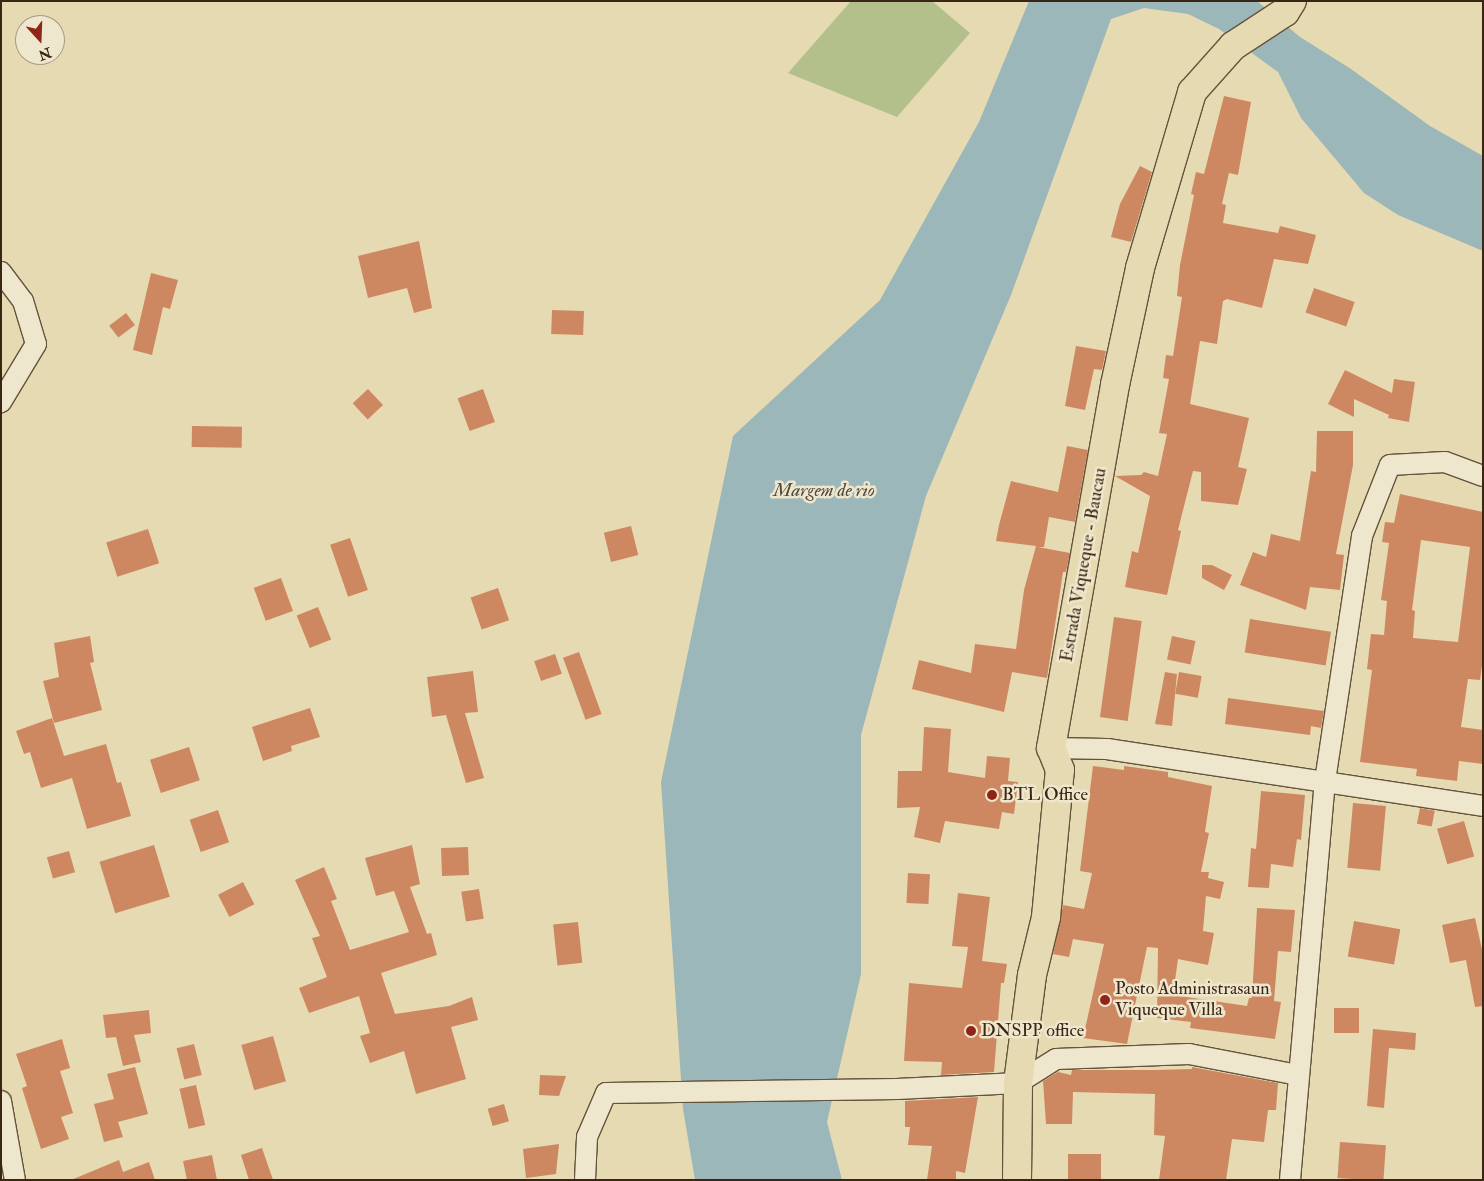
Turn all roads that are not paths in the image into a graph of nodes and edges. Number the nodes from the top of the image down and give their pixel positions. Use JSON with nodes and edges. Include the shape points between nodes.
{"nodes":[{"id":1,"x":1289,"y":6,"type":"edge"},
{"id":2,"x":1,"y":272,"type":"edge"},
{"id":3,"x":1,"y":402,"type":"edge"},
{"id":4,"x":1483,"y":476,"type":"edge"},
{"id":5,"x":1051,"y":748,"type":"junction"},
{"id":6,"x":1325,"y":781,"type":"junction"},
{"id":7,"x":1483,"y":806,"type":"edge"},
{"id":8,"x":1298,"y":1074,"type":"junction"},
{"id":9,"x":1018,"y":1083,"type":"junction"},
{"id":10,"x":1,"y":1101,"type":"edge"},
{"id":11,"x":15,"y":1180,"type":"edge"},
{"id":12,"x":585,"y":1180,"type":"edge"},
{"id":13,"x":1017,"y":1180,"type":"edge"},
{"id":14,"x":1290,"y":1180,"type":"edge"}],
"edges":[{"from":1,"to":5,"type":"main road","name":"Estrada Viqueque - Baucau","via":[[1232,46],[1192,92],[1140,268],[1115,385]]},
{"from":2,"to":3,"type":"street","via":[[23,301],[36,344]]},
{"from":4,"to":6,"type":"street","via":[[1445,462],[1390,465],[1362,536]]},
{"from":5,"to":6,"type":"street","via":[[1106,749]]},
{"from":5,"to":9,"type":"main road","via":[[1060,770],[1054,839],[1046,917],[1032,975]]},
{"from":6,"to":7,"type":"street"},
{"from":6,"to":8,"type":"street"},
{"from":8,"to":9,"type":"street","via":[[1189,1054],[1056,1059]]},
{"from":8,"to":14,"type":"street"},
{"from":9,"to":12,"type":"street","via":[[897,1089],[606,1093],[587,1138]]},
{"from":9,"to":13,"type":"main road"},
{"from":10,"to":11,"type":"street"}]}
